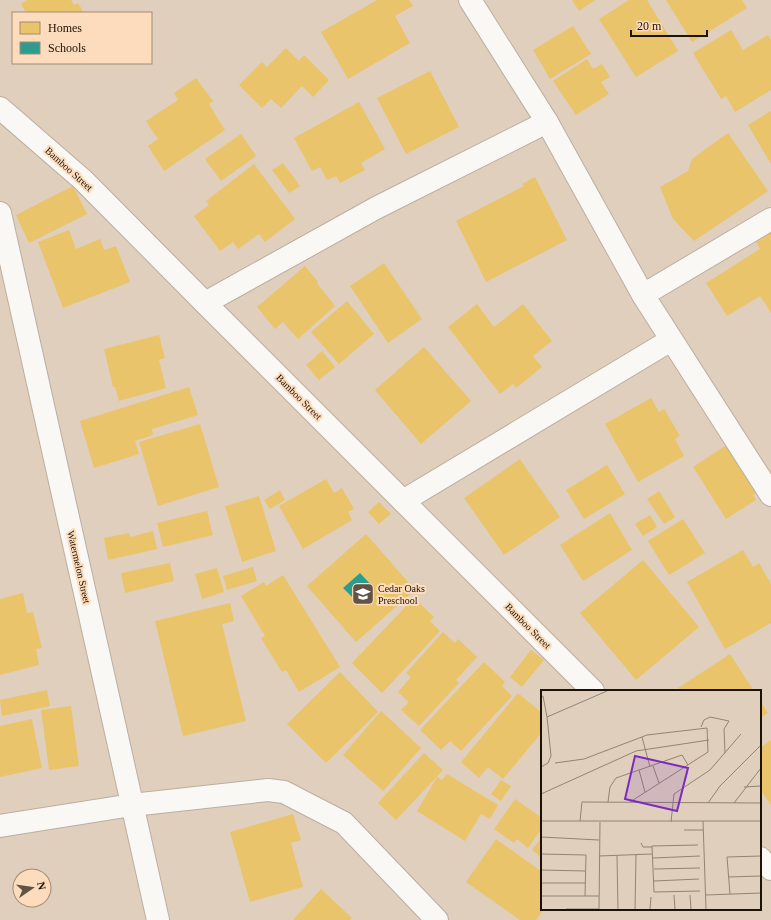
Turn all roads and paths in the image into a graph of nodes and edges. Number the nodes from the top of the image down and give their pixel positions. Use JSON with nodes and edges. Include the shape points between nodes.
{"nodes":[{"id":1,"x":470,"y":0,"type":"edge"},
{"id":2,"x":0,"y":108,"type":"edge"},
{"id":3,"x":547,"y":122,"type":"junction"},
{"id":4,"x":0,"y":214,"type":"edge"},
{"id":5,"x":771,"y":219,"type":"edge"},
{"id":6,"x":643,"y":295,"type":"junction"},
{"id":7,"x":205,"y":303,"type":"junction"},
{"id":8,"x":671,"y":340,"type":"junction"},
{"id":9,"x":771,"y":495,"type":"edge"},
{"id":10,"x":403,"y":501,"type":"junction"},
{"id":11,"x":592,"y":690,"type":"edge"},
{"id":12,"x":132,"y":805,"type":"junction"},
{"id":13,"x":0,"y":826,"type":"edge"},
{"id":14,"x":761,"y":859,"type":"edge"},
{"id":15,"x":771,"y":869,"type":"edge"},
{"id":16,"x":158,"y":920,"type":"edge"},
{"id":17,"x":437,"y":920,"type":"edge"}],
"edges":[{"from":1,"to":3,"type":"street"},
{"from":2,"to":7,"type":"street","name":"Bamboo Street","via":[[83,180]]},
{"from":3,"to":6,"type":"street"},
{"from":3,"to":7,"type":"street","via":[[376,208]]},
{"from":4,"to":12,"type":"street","name":"Watermelon Street"},
{"from":5,"to":6,"type":"street"},
{"from":6,"to":8,"type":"street"},
{"from":7,"to":10,"type":"street","name":"Bamboo Street"},
{"from":8,"to":9,"type":"street"},
{"from":8,"to":10,"type":"street"},
{"from":10,"to":11,"type":"street","name":"Bamboo Street"},
{"from":12,"to":13,"type":"street"},
{"from":12,"to":16,"type":"street","name":"Watermelon Street"},
{"from":12,"to":17,"type":"street","via":[[268,790],[284,792],[344,823]]},
{"from":14,"to":15,"type":"street"}]}
